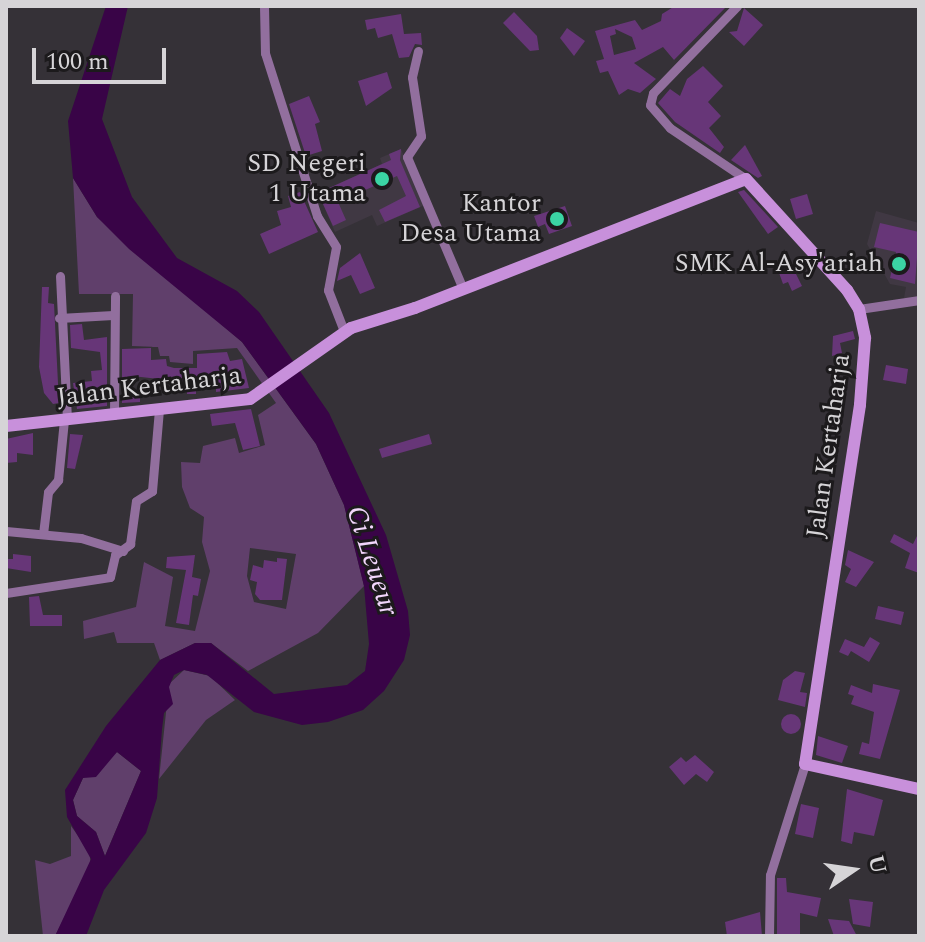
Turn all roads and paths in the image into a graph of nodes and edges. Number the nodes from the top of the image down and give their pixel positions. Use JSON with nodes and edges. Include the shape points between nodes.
{"nodes":[{"id":1,"x":264,"y":6,"type":"edge"},
{"id":2,"x":737,"y":6,"type":"edge"},
{"id":3,"x":418,"y":51,"type":"dead end"},
{"id":4,"x":746,"y":179,"type":"junction"},
{"id":5,"x":60,"y":276,"type":"dead end"},
{"id":6,"x":463,"y":289,"type":"junction"},
{"id":7,"x":115,"y":296,"type":"dead end"},
{"id":8,"x":919,"y":300,"type":"edge"},
{"id":9,"x":859,"y":309,"type":"junction"},
{"id":10,"x":113,"y":315,"type":"junction"},
{"id":11,"x":59,"y":318,"type":"junction"},
{"id":12,"x":344,"y":331,"type":"junction"},
{"id":13,"x":159,"y":409,"type":"junction"},
{"id":14,"x":114,"y":415,"type":"junction"},
{"id":15,"x":66,"y":420,"type":"junction"},
{"id":16,"x":6,"y":426,"type":"edge"},
{"id":17,"x":6,"y":531,"type":"edge"},
{"id":18,"x":43,"y":534,"type":"junction"},
{"id":19,"x":123,"y":551,"type":"junction"},
{"id":20,"x":6,"y":593,"type":"edge"},
{"id":21,"x":805,"y":764,"type":"junction"},
{"id":22,"x":919,"y":789,"type":"edge"},
{"id":23,"x":769,"y":936,"type":"edge"}],
"edges":[{"from":1,"to":12,"type":"street","via":[[265,53],[317,216],[336,247],[328,290]]},
{"from":2,"to":4,"type":"street","via":[[653,93],[650,105],[670,128]]},
{"from":3,"to":6,"type":"street","via":[[412,77],[421,136],[407,157]]},
{"from":4,"to":6,"type":"street","name":"Jalan Kertaharja"},
{"from":4,"to":9,"type":"street"},
{"from":5,"to":11,"type":"street"},
{"from":6,"to":12,"type":"street","name":"Jalan Kertaharja"},
{"from":7,"to":10,"type":"street"},
{"from":8,"to":9,"type":"street"},
{"from":9,"to":21,"type":"street","name":"Jalan Kertaharja","via":[[866,352],[860,405]]},
{"from":10,"to":11,"type":"street"},
{"from":10,"to":14,"type":"street"},
{"from":11,"to":15,"type":"street"},
{"from":12,"to":13,"type":"street","name":"Jalan Kertaharja","via":[[260,394],[228,403]]},
{"from":13,"to":14,"type":"street","name":"Jalan Kertaharja"},
{"from":13,"to":19,"type":"street","via":[[152,489],[136,501],[131,542]]},
{"from":14,"to":15,"type":"street","name":"Jalan Kertaharja"},
{"from":15,"to":16,"type":"street","name":"Jalan Kertaharja"},
{"from":15,"to":18,"type":"street","via":[[58,480],[48,492]]},
{"from":17,"to":18,"type":"street"},
{"from":18,"to":19,"type":"street","via":[[103,542]]},
{"from":19,"to":20,"type":"street","via":[[115,555],[107,579],[46,583]]},
{"from":21,"to":22,"type":"street"},
{"from":21,"to":23,"type":"street","via":[[770,875]]}]}
